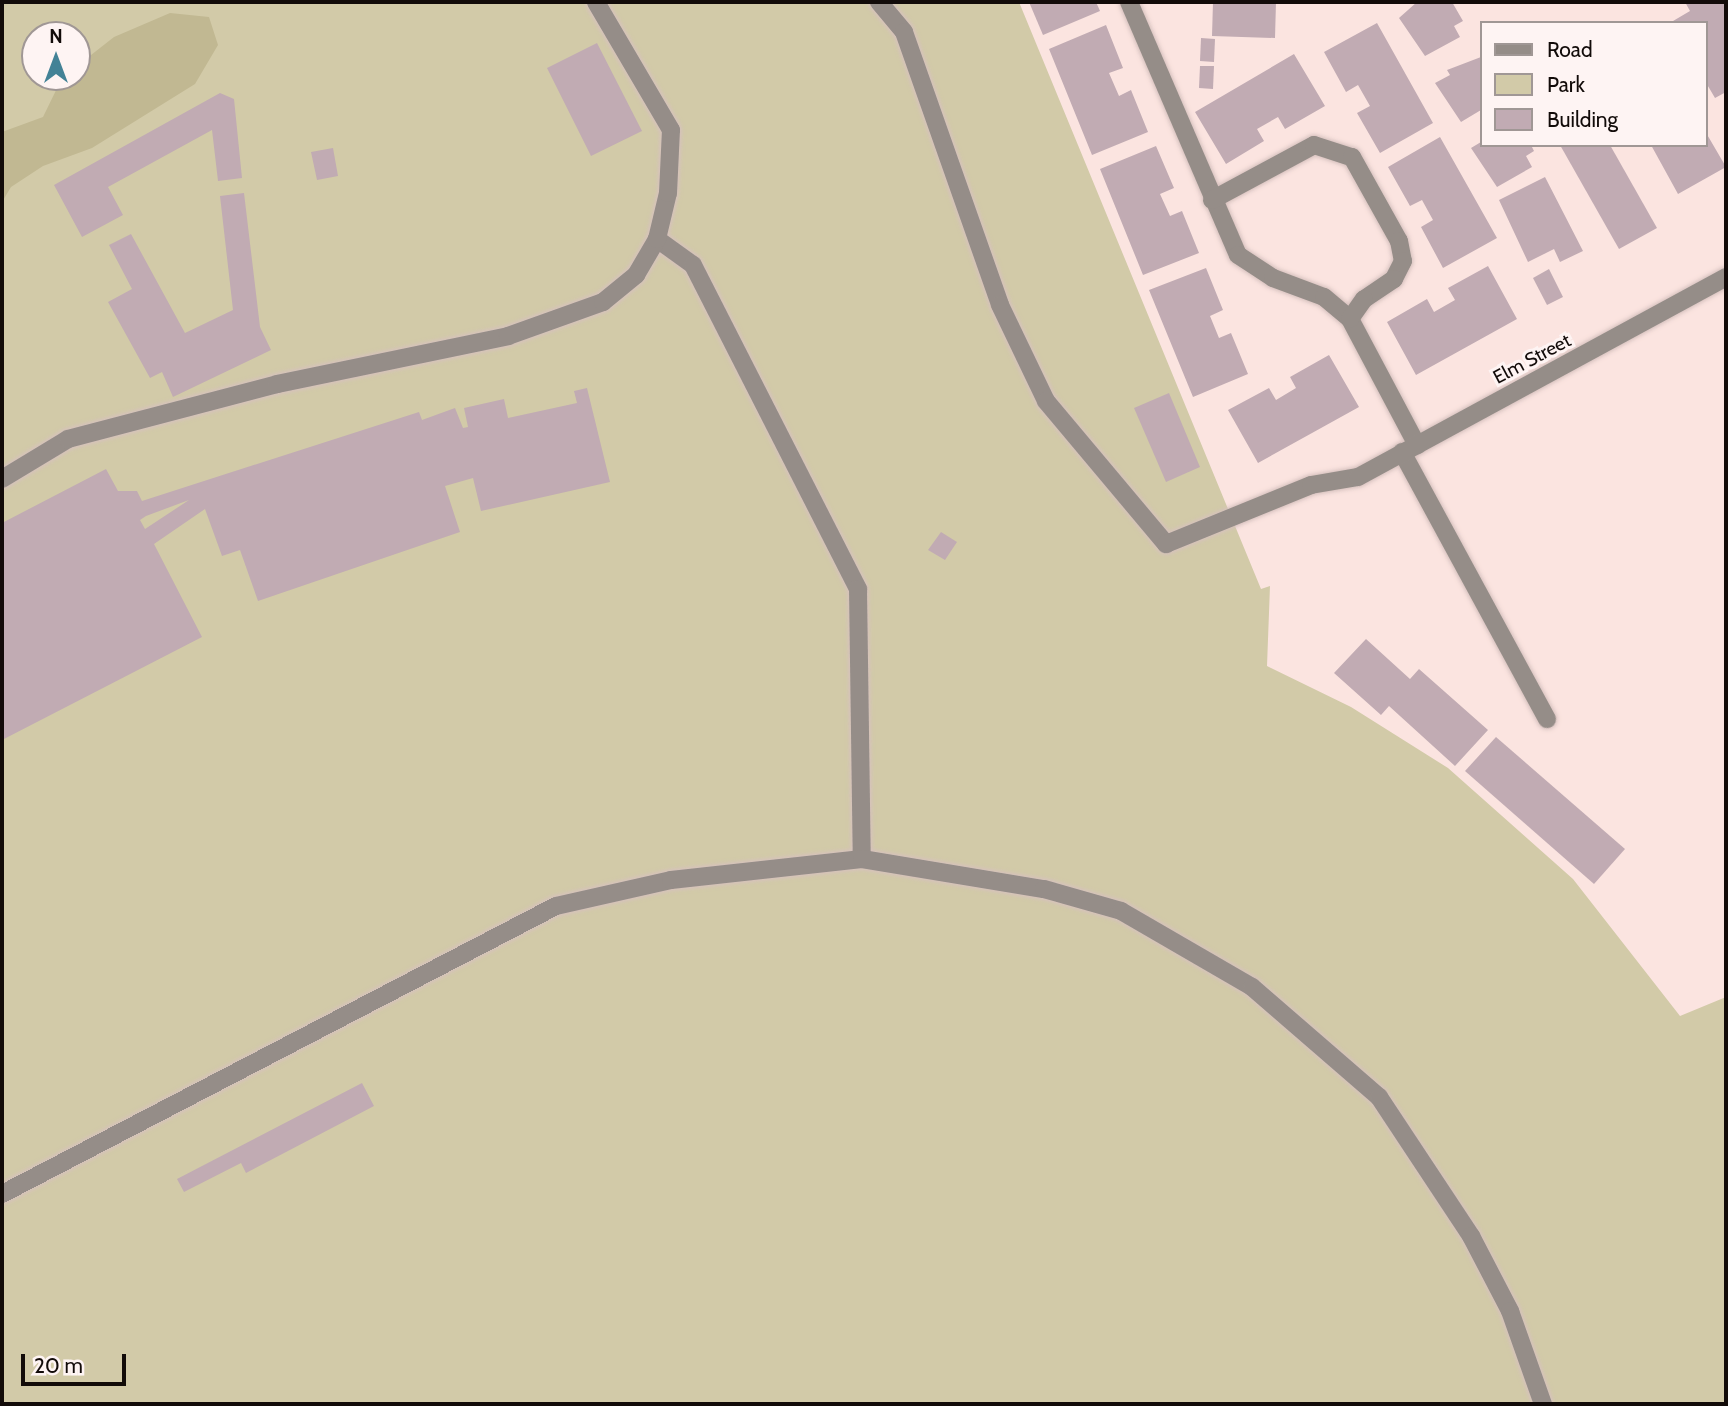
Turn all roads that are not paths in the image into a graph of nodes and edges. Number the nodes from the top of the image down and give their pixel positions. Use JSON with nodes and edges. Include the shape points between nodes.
{"nodes":[{"id":1,"x":596,"y":2,"type":"edge"},
{"id":2,"x":878,"y":2,"type":"edge"},
{"id":3,"x":1129,"y":2,"type":"edge"},
{"id":4,"x":1212,"y":200,"type":"junction"},
{"id":5,"x":657,"y":239,"type":"junction"},
{"id":6,"x":1726,"y":277,"type":"edge"},
{"id":7,"x":1350,"y":319,"type":"junction"},
{"id":8,"x":1410,"y":449,"type":"junction"},
{"id":9,"x":2,"y":479,"type":"edge"},
{"id":10,"x":1547,"y":719,"type":"dead end"},
{"id":11,"x":862,"y":859,"type":"junction"},
{"id":12,"x":2,"y":1194,"type":"edge"},
{"id":13,"x":1543,"y":1404,"type":"edge"}],
"edges":[{"from":1,"to":5,"type":"street","via":[[671,130],[668,192]]},
{"from":2,"to":8,"type":"street","name":"Elm Street","via":[[904,32],[1000,304],[1046,401],[1166,544],[1311,485],[1357,477]]},
{"from":3,"to":4,"type":"street"},
{"from":4,"to":7,"type":"street","via":[[1238,255],[1273,278],[1324,297]]},
{"from":4,"to":7,"type":"street","via":[[1314,145],[1352,157],[1399,241],[1403,261],[1394,279],[1364,299]]},
{"from":5,"to":9,"type":"street","via":[[636,275],[570,319],[277,384],[68,439]]},
{"from":5,"to":11,"type":"street","via":[[693,265],[858,589]]},
{"from":6,"to":8,"type":"street","name":"Elm Street"},
{"from":7,"to":8,"type":"street"},
{"from":8,"to":10,"type":"street"},
{"from":11,"to":12,"type":"street","via":[[671,880],[556,906]]},
{"from":11,"to":13,"type":"street","via":[[1044,889],[1121,911],[1252,987],[1379,1097],[1471,1236],[1510,1311]]}]}
